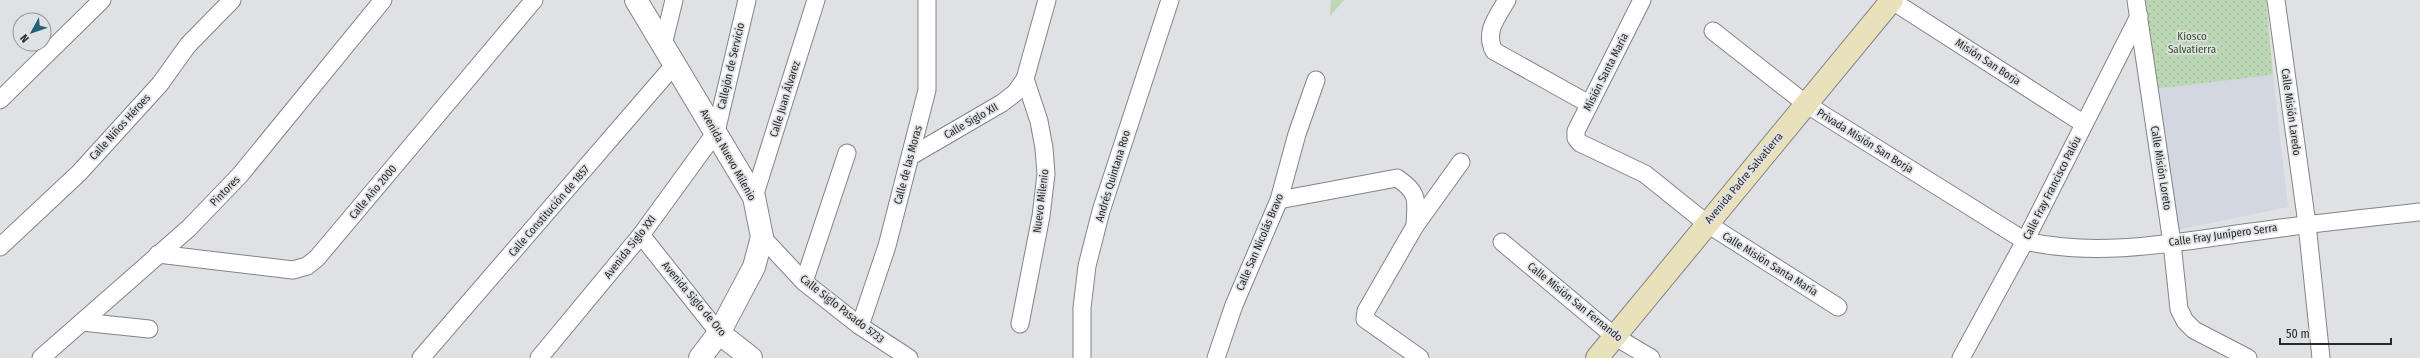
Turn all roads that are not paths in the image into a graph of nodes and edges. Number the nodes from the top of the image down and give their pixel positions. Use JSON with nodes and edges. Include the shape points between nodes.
{"nodes":[{"id":1,"x":102,"y":0,"type":"edge"},
{"id":2,"x":232,"y":0,"type":"edge"},
{"id":3,"x":383,"y":0,"type":"edge"},
{"id":4,"x":534,"y":0,"type":"edge"},
{"id":5,"x":636,"y":0,"type":"edge"},
{"id":6,"x":674,"y":0,"type":"edge"},
{"id":7,"x":747,"y":0,"type":"edge"},
{"id":8,"x":816,"y":0,"type":"edge"},
{"id":9,"x":927,"y":0,"type":"edge"},
{"id":10,"x":1047,"y":0,"type":"edge"},
{"id":11,"x":1170,"y":0,"type":"edge"},
{"id":12,"x":1506,"y":0,"type":"edge"},
{"id":13,"x":1642,"y":0,"type":"edge"},
{"id":14,"x":1892,"y":0,"type":"edge"},
{"id":15,"x":2276,"y":0,"type":"edge"},
{"id":16,"x":2138,"y":8,"type":"edge"},
{"id":17,"x":1713,"y":31,"type":"dead end"},
{"id":18,"x":663,"y":45,"type":"junction"},
{"id":19,"x":675,"y":64,"type":"junction"},
{"id":20,"x":1025,"y":79,"type":"junction"},
{"id":21,"x":1316,"y":80,"type":"dead end"},
{"id":22,"x":0,"y":100,"type":"edge"},
{"id":23,"x":1589,"y":104,"type":"junction"},
{"id":24,"x":1806,"y":104,"type":"junction"},
{"id":25,"x":2084,"y":124,"type":"junction"},
{"id":26,"x":716,"y":132,"type":"junction"},
{"id":27,"x":1580,"y":143,"type":"joint"},
{"id":28,"x":846,"y":153,"type":"dead end"},
{"id":29,"x":911,"y":156,"type":"junction"},
{"id":30,"x":1461,"y":162,"type":"dead end"},
{"id":31,"x":754,"y":197,"type":"junction"},
{"id":32,"x":1279,"y":200,"type":"junction"},
{"id":33,"x":2420,"y":212,"type":"edge"},
{"id":34,"x":1706,"y":223,"type":"junction"},
{"id":35,"x":2307,"y":224,"type":"junction"},
{"id":36,"x":1415,"y":226,"type":"junction"},
{"id":37,"x":641,"y":235,"type":"junction"},
{"id":38,"x":762,"y":237,"type":"junction"},
{"id":39,"x":2025,"y":241,"type":"junction"},
{"id":40,"x":1502,"y":242,"type":"dead end"},
{"id":41,"x":2172,"y":243,"type":"junction"},
{"id":42,"x":0,"y":247,"type":"edge"},
{"id":43,"x":158,"y":254,"type":"junction"},
{"id":44,"x":804,"y":282,"type":"junction"},
{"id":45,"x":1838,"y":307,"type":"dead end"},
{"id":46,"x":82,"y":322,"type":"junction"},
{"id":47,"x":1020,"y":324,"type":"dead end"},
{"id":48,"x":860,"y":326,"type":"junction"},
{"id":49,"x":149,"y":329,"type":"dead end"},
{"id":50,"x":720,"y":333,"type":"junction"},
{"id":51,"x":1614,"y":336,"type":"junction"},
{"id":52,"x":2247,"y":356,"type":"edge"},
{"id":53,"x":42,"y":358,"type":"edge"},
{"id":54,"x":421,"y":358,"type":"edge"},
{"id":55,"x":539,"y":358,"type":"edge"},
{"id":56,"x":700,"y":358,"type":"edge"},
{"id":57,"x":751,"y":358,"type":"edge"},
{"id":58,"x":909,"y":358,"type":"edge"},
{"id":59,"x":1082,"y":358,"type":"edge"},
{"id":60,"x":1216,"y":358,"type":"edge"},
{"id":61,"x":1420,"y":358,"type":"edge"},
{"id":62,"x":1597,"y":358,"type":"edge"},
{"id":63,"x":1651,"y":358,"type":"edge"},
{"id":64,"x":1962,"y":358,"type":"edge"},
{"id":65,"x":2321,"y":358,"type":"edge"}],
"edges":[{"from":1,"to":22,"type":"street"},
{"from":2,"to":42,"type":"street","name":"Calle Niños Héroes","via":[[188,45],[160,84],[79,173]]},
{"from":3,"to":43,"type":"street","name":"Pintores","via":[[240,175],[189,228]]},
{"from":4,"to":43,"type":"street","name":"Calle Año 2000","via":[[317,258],[307,266],[293,270]]},
{"from":5,"to":18,"type":"street","name":"Avenida Nuevo Milenio"},
{"from":6,"to":18,"type":"street"},
{"from":7,"to":26,"type":"street","name":"Callejón de Servicio"},
{"from":8,"to":31,"type":"street","name":"Calle Juan Álvarez"},
{"from":9,"to":29,"type":"street","name":"Calle de las Moras","via":[[927,90]]},
{"from":10,"to":20,"type":"street"},
{"from":11,"to":59,"type":"street","name":"Andrés Quintana Roo","via":[[1101,211],[1087,266],[1082,308]]},
{"from":12,"to":23,"type":"street","via":[[1489,33],[1494,51]]},
{"from":13,"to":23,"type":"street","name":"Misión Santa María"},
{"from":14,"to":24,"type":"main road","name":"Avenida Padre Salvatierra"},
{"from":14,"to":25,"type":"street","name":"Misión San Borja"},
{"from":15,"to":35,"type":"street","name":"Calle Misión Laredo"},
{"from":16,"to":25,"type":"street","name":"Calle Fray Francisco Palóu"},
{"from":16,"to":41,"type":"street","name":"Calle Misión Loreto"},
{"from":17,"to":24,"type":"street","name":"Privada Misión San Borja"},
{"from":18,"to":19,"type":"street","name":"Avenida Nuevo Milenio"},
{"from":19,"to":26,"type":"street","name":"Avenida Nuevo Milenio"},
{"from":19,"to":54,"type":"street","name":"Calle Constitución de 1857"},
{"from":20,"to":29,"type":"street","name":"Calle Siglo XII","via":[[1002,103]]},
{"from":20,"to":47,"type":"street","name":"Nuevo Milenio","via":[[1039,121],[1046,174],[1041,216]]},
{"from":21,"to":32,"type":"street","name":"Calle San Nicolás Bravo","via":[[1297,134]]},
{"from":23,"to":27,"type":"street","name":"Misión Santa María","via":[[1576,131],[1576,138]]},
{"from":24,"to":34,"type":"main road","name":"Avenida Padre Salvatierra"},
{"from":24,"to":39,"type":"street","name":"Privada Misión San Borja"},
{"from":25,"to":39,"type":"street","name":"Calle Fray Francisco Palóu"},
{"from":26,"to":31,"type":"street","name":"Avenida Nuevo Milenio"},
{"from":26,"to":37,"type":"street","name":"Avenida Siglo XXI"},
{"from":27,"to":34,"type":"street","name":"Calle Misión Santa María","via":[[1645,174]]},
{"from":28,"to":44,"type":"street"},
{"from":29,"to":48,"type":"street","name":"Calle de las Moras","via":[[887,246]]},
{"from":30,"to":36,"type":"street"},
{"from":31,"to":38,"type":"street","name":"Avenida Nuevo Milenio"},
{"from":32,"to":36,"type":"street","via":[[1397,178],[1411,187],[1416,198]]},
{"from":32,"to":60,"type":"street","name":"Calle San Nicolás Bravo","via":[[1234,305]]},
{"from":33,"to":35,"type":"street","name":"Calle Fray Junípero Serra"},
{"from":34,"to":45,"type":"street","name":"Calle Misión Santa María"},
{"from":34,"to":51,"type":"main road","name":"Avenida Padre Salvatierra"},
{"from":35,"to":41,"type":"street","name":"Calle Fray Junípero Serra"},
{"from":35,"to":65,"type":"street","name":"Calle Misión Laredo"},
{"from":36,"to":61,"type":"street","via":[[1366,311],[1365,320]]},
{"from":37,"to":50,"type":"street","name":"Avenida Siglo de Oro"},
{"from":37,"to":55,"type":"street","name":"Avenida Siglo XXI"},
{"from":38,"to":44,"type":"street","name":"Calle Siglo Pasado 5733"},
{"from":38,"to":50,"type":"street","name":"Avenida Nuevo Milenio","via":[[754,268]]},
{"from":39,"to":41,"type":"street","name":"Calle Fray Junípero Serra","via":[[2054,248],[2080,249]]},
{"from":39,"to":64,"type":"street","name":"Calle Fray Francisco Palóu"},
{"from":40,"to":51,"type":"street","name":"Calle Misión San Fernando"},
{"from":41,"to":52,"type":"street","name":"Calle Misión Loreto","via":[[2179,309],[2185,321],[2194,330]]},
{"from":43,"to":46,"type":"street","name":"Pintores"},
{"from":44,"to":48,"type":"street","name":"Calle Siglo Pasado 5733"},
{"from":46,"to":49,"type":"street"},
{"from":46,"to":53,"type":"street","name":"Pintores"},
{"from":48,"to":58,"type":"street","name":"Calle Siglo Pasado 5733"},
{"from":50,"to":56,"type":"street","name":"Avenida Nuevo Milenio"},
{"from":50,"to":57,"type":"street","name":"Avenida Siglo de Oro"},
{"from":51,"to":62,"type":"main road","name":"Avenida Padre Salvatierra"},
{"from":51,"to":63,"type":"street","name":"Calle Misión San Fernando"}]}
